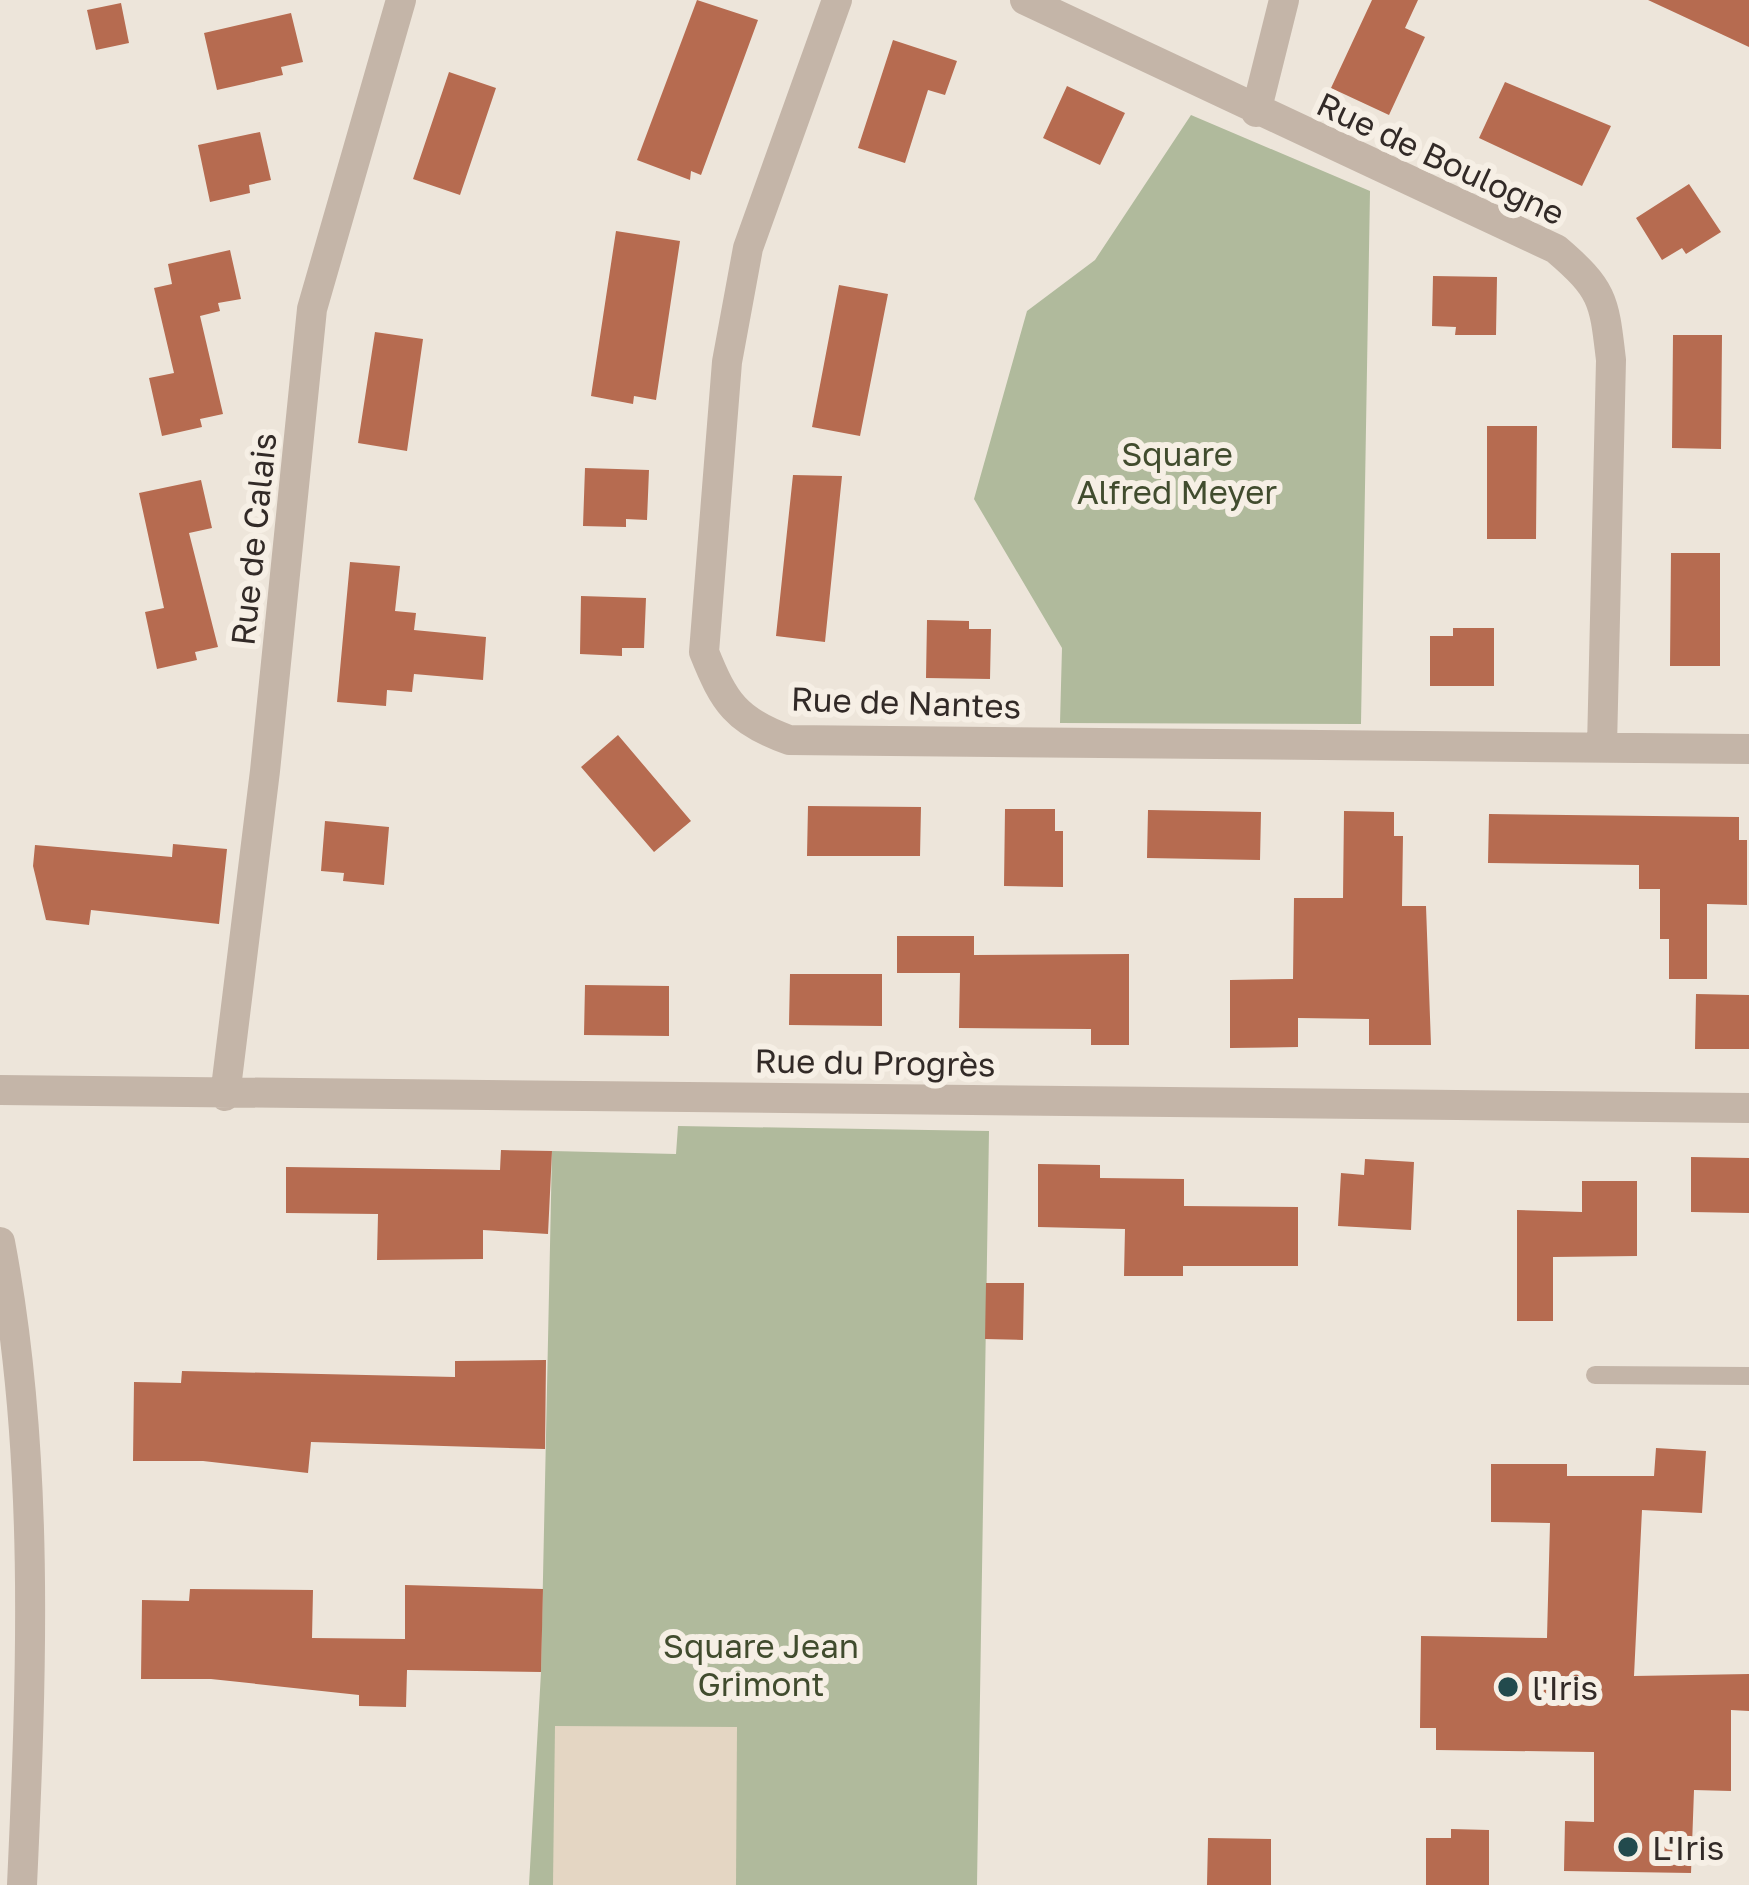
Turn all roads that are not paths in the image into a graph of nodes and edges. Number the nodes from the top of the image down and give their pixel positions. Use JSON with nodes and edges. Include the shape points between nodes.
{"nodes":[{"id":1,"x":400,"y":0,"type":"edge"},
{"id":2,"x":837,"y":0,"type":"edge"},
{"id":3,"x":1025,"y":0,"type":"edge"},
{"id":4,"x":1284,"y":0,"type":"edge"},
{"id":5,"x":1256,"y":112,"type":"junction"},
{"id":6,"x":1602,"y":747,"type":"junction"},
{"id":7,"x":1749,"y":749,"type":"edge"},
{"id":8,"x":0,"y":1090,"type":"edge"},
{"id":9,"x":225,"y":1096,"type":"junction"},
{"id":10,"x":1749,"y":1108,"type":"edge"},
{"id":11,"x":0,"y":1242,"type":"edge"},
{"id":12,"x":1595,"y":1375,"type":"dead end"},
{"id":13,"x":1749,"y":1376,"type":"edge"},
{"id":14,"x":22,"y":1885,"type":"edge"}],
"edges":[{"from":1,"to":9,"type":"street","name":"Rue de Calais","via":[[312,309]]},
{"from":2,"to":6,"type":"street","name":"Rue de Nantes","via":[[748,248],[727,362],[704,652],[722,695],[752,727],[789,740]]},
{"from":3,"to":5,"type":"street","name":"Rue de Boulogne"},
{"from":4,"to":5,"type":"street"},
{"from":5,"to":6,"type":"street","name":"Rue de Boulogne","via":[[1556,249],[1604,299],[1611,360]]},
{"from":6,"to":7,"type":"street","name":"Rue de Nantes"},
{"from":8,"to":9,"type":"street","name":"Rue du Progrès"},
{"from":9,"to":10,"type":"street","name":"Rue du Progrès"},
{"from":11,"to":14,"type":"street","via":[[20,1348],[31,1657]]},
{"from":12,"to":13,"type":"lane"}]}
